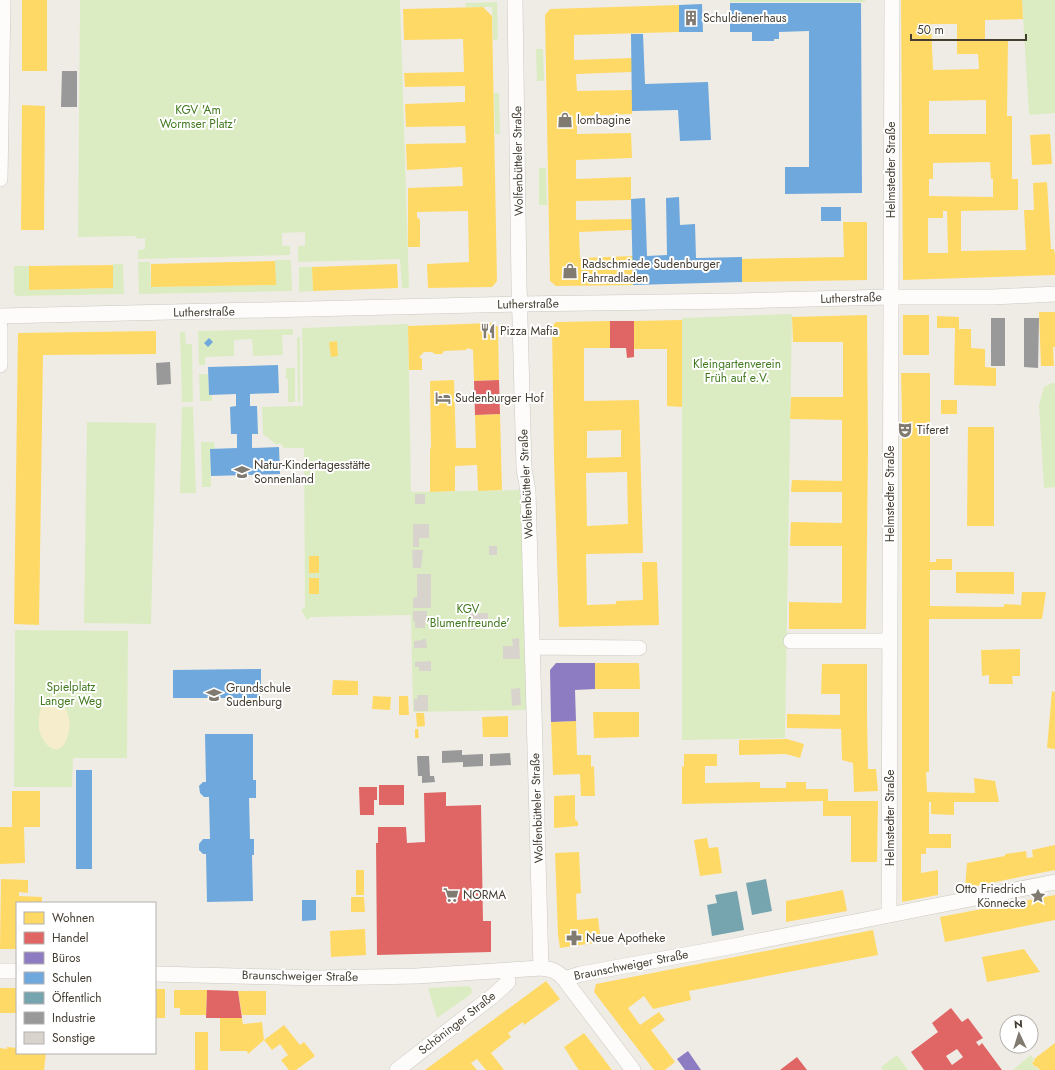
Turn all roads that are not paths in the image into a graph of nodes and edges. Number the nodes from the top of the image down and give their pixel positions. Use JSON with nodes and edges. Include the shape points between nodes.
{"nodes":[{"id":1,"x":3,"y":0,"type":"edge"},
{"id":2,"x":515,"y":0,"type":"edge"},
{"id":3,"x":892,"y":0,"type":"edge"},
{"id":4,"x":0,"y":179,"type":"edge"},
{"id":5,"x":1055,"y":294,"type":"edge"},
{"id":6,"x":890,"y":297,"type":"junction"},
{"id":7,"x":520,"y":304,"type":"junction"},
{"id":8,"x":0,"y":316,"type":"edge"},
{"id":9,"x":0,"y":327,"type":"edge"},
{"id":10,"x":0,"y":365,"type":"edge"},
{"id":11,"x":791,"y":641,"type":"dead end"},
{"id":12,"x":890,"y":641,"type":"junction"},
{"id":13,"x":532,"y":647,"type":"junction"},
{"id":14,"x":639,"y":648,"type":"dead end"},
{"id":15,"x":1055,"y":882,"type":"edge"},
{"id":16,"x":889,"y":915,"type":"junction"},
{"id":17,"x":541,"y":968,"type":"junction"},
{"id":18,"x":0,"y":971,"type":"edge"},
{"id":19,"x":16,"y":971,"type":"edge"},
{"id":20,"x":507,"y":971,"type":"junction"},
{"id":21,"x":156,"y":974,"type":"edge"},
{"id":22,"x":564,"y":979,"type":"junction"},
{"id":23,"x":397,"y":1070,"type":"edge"},
{"id":24,"x":633,"y":1070,"type":"edge"}],
"edges":[{"from":1,"to":4,"type":"street"},
{"from":2,"to":7,"type":"street","name":"Wolfenbütteler Straße"},
{"from":3,"to":6,"type":"street","name":"Helmstedter Straße"},
{"from":5,"to":6,"type":"street","name":"Lutherstraße","via":[[993,298]]},
{"from":6,"to":7,"type":"street","name":"Lutherstraße"},
{"from":6,"to":12,"type":"street","name":"Helmstedter Straße"},
{"from":7,"to":8,"type":"street","name":"Lutherstraße"},
{"from":7,"to":13,"type":"street","name":"Wolfenbütteler Straße"},
{"from":9,"to":10,"type":"street"},
{"from":11,"to":12,"type":"street"},
{"from":12,"to":16,"type":"street","name":"Helmstedter Straße"},
{"from":13,"to":14,"type":"street"},
{"from":13,"to":17,"type":"street","name":"Wolfenbütteler Straße"},
{"from":15,"to":16,"type":"street","name":"Braunschweiger Straße"},
{"from":16,"to":22,"type":"street","name":"Braunschweiger Straße"},
{"from":17,"to":20,"type":"street","name":"Braunschweiger Straße"},
{"from":17,"to":22,"type":"street","name":"Braunschweiger Straße","via":[[554,970]]},
{"from":18,"to":19,"type":"street"},
{"from":20,"to":21,"type":"street","name":"Braunschweiger Straße","via":[[319,978]]},
{"from":20,"to":23,"type":"street","name":"Schöninger Straße","via":[[508,982],[494,995]]},
{"from":22,"to":24,"type":"street"}]}
